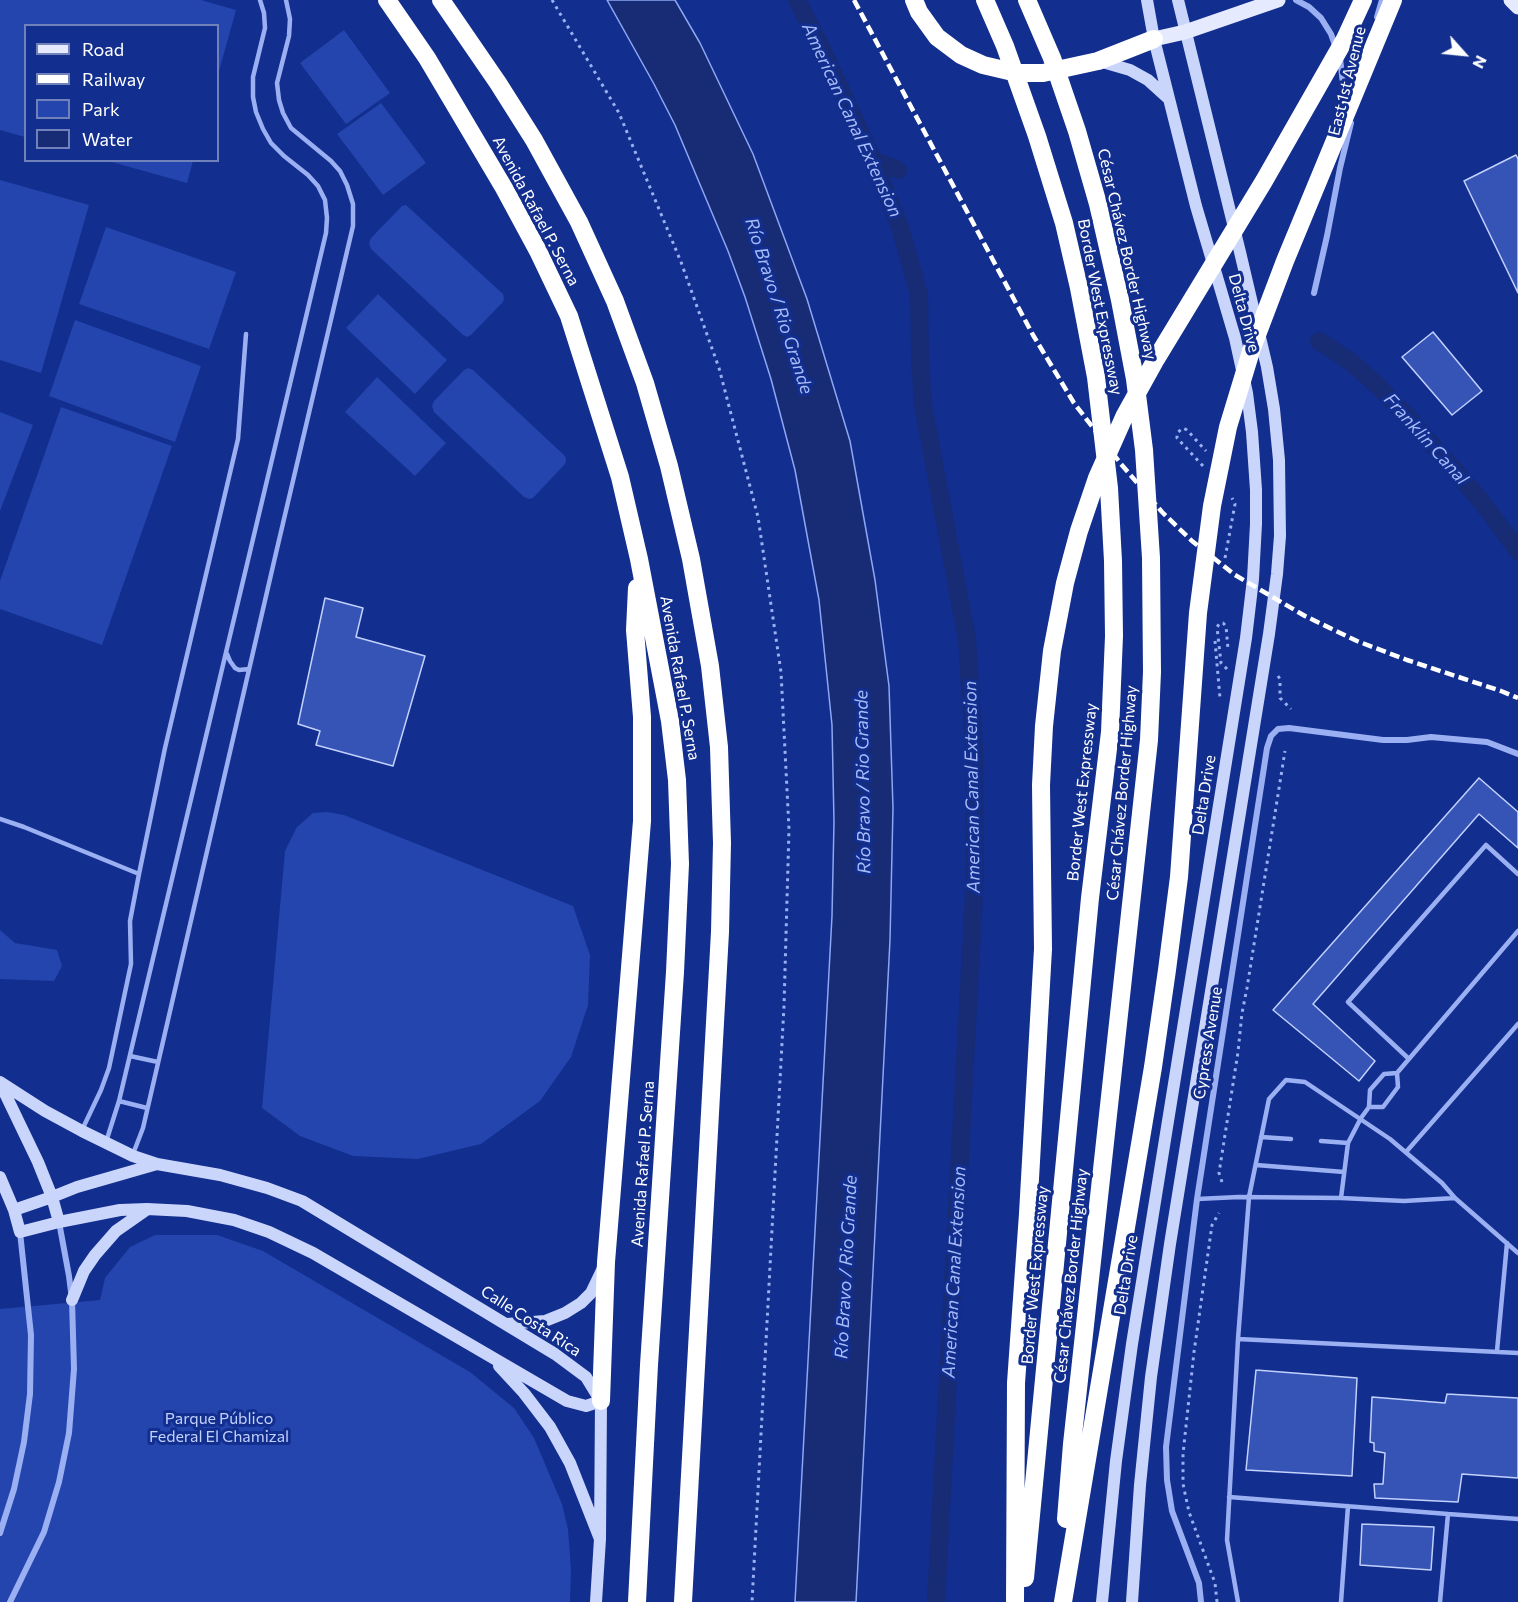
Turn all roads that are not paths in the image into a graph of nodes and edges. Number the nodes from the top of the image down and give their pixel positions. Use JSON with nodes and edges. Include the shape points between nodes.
{"nodes":[{"id":1,"x":260,"y":0,"type":"edge"},
{"id":2,"x":286,"y":0,"type":"edge"},
{"id":3,"x":387,"y":0,"type":"edge"},
{"id":4,"x":441,"y":0,"type":"edge"},
{"id":5,"x":914,"y":0,"type":"edge"},
{"id":6,"x":985,"y":0,"type":"edge"},
{"id":7,"x":1028,"y":0,"type":"edge"},
{"id":8,"x":1147,"y":0,"type":"edge"},
{"id":9,"x":1178,"y":0,"type":"edge"},
{"id":10,"x":1278,"y":0,"type":"edge"},
{"id":11,"x":1296,"y":0,"type":"edge"},
{"id":12,"x":1363,"y":0,"type":"edge"},
{"id":13,"x":1382,"y":0,"type":"edge"},
{"id":14,"x":1393,"y":0,"type":"edge"},
{"id":15,"x":1511,"y":0,"type":"edge"},
{"id":16,"x":1518,"y":7,"type":"edge"},
{"id":17,"x":1185,"y":32,"type":"junction"},
{"id":18,"x":1154,"y":39,"type":"junction"},
{"id":19,"x":1098,"y":61,"type":"junction"},
{"id":20,"x":1169,"y":99,"type":"junction"},
{"id":21,"x":1340,"y":168,"type":"junction"},
{"id":22,"x":1314,"y":293,"type":"dead end"},
{"id":23,"x":246,"y":334,"type":"dead end"},
{"id":24,"x":639,"y":559,"type":"junction"},
{"id":25,"x":227,"y":651,"type":"junction"},
{"id":26,"x":249,"y":669,"type":"junction"},
{"id":27,"x":1518,"y":754,"type":"edge"},
{"id":28,"x":0,"y":819,"type":"edge"},
{"id":29,"x":139,"y":874,"type":"junction"},
{"id":30,"x":1518,"y":874,"type":"edge"},
{"id":31,"x":1518,"y":932,"type":"edge"},
{"id":32,"x":1518,"y":1024,"type":"edge"},
{"id":33,"x":130,"y":1056,"type":"junction"},
{"id":34,"x":1408,"y":1059,"type":"junction"},
{"id":35,"x":158,"y":1062,"type":"junction"},
{"id":36,"x":1397,"y":1073,"type":"junction"},
{"id":37,"x":0,"y":1083,"type":"edge"},
{"id":38,"x":119,"y":1101,"type":"junction"},
{"id":39,"x":1369,"y":1107,"type":"junction"},
{"id":40,"x":147,"y":1108,"type":"junction"},
{"id":41,"x":1361,"y":1118,"type":"junction"},
{"id":42,"x":82,"y":1131,"type":"junction"},
{"id":43,"x":1261,"y":1137,"type":"junction"},
{"id":44,"x":1291,"y":1139,"type":"dead end"},
{"id":45,"x":1321,"y":1141,"type":"dead end"},
{"id":46,"x":105,"y":1143,"type":"junction"},
{"id":47,"x":1348,"y":1143,"type":"junction"},
{"id":48,"x":1406,"y":1152,"type":"junction"},
{"id":49,"x":133,"y":1156,"type":"junction"},
{"id":50,"x":157,"y":1164,"type":"junction"},
{"id":51,"x":1256,"y":1165,"type":"junction"},
{"id":52,"x":1344,"y":1172,"type":"junction"},
{"id":53,"x":0,"y":1177,"type":"edge"},
{"id":54,"x":52,"y":1197,"type":"junction"},
{"id":55,"x":1249,"y":1197,"type":"junction"},
{"id":56,"x":1197,"y":1198,"type":"junction"},
{"id":57,"x":1341,"y":1198,"type":"junction"},
{"id":58,"x":1455,"y":1198,"type":"junction"},
{"id":59,"x":147,"y":1209,"type":"junction"},
{"id":60,"x":14,"y":1210,"type":"junction"},
{"id":61,"x":59,"y":1222,"type":"junction"},
{"id":62,"x":21,"y":1232,"type":"junction"},
{"id":63,"x":1507,"y":1243,"type":"junction"},
{"id":64,"x":1518,"y":1253,"type":"edge"},
{"id":65,"x":606,"y":1262,"type":"junction"},
{"id":66,"x":72,"y":1300,"type":"junction"},
{"id":67,"x":507,"y":1324,"type":"junction"},
{"id":68,"x":1238,"y":1339,"type":"junction"},
{"id":69,"x":1497,"y":1352,"type":"junction"},
{"id":70,"x":1518,"y":1353,"type":"edge"},
{"id":71,"x":488,"y":1354,"type":"junction"},
{"id":72,"x":601,"y":1401,"type":"junction"},
{"id":73,"x":1229,"y":1497,"type":"junction"},
{"id":74,"x":1348,"y":1506,"type":"junction"},
{"id":75,"x":1448,"y":1514,"type":"junction"},
{"id":76,"x":1518,"y":1519,"type":"edge"},
{"id":77,"x":0,"y":1533,"type":"edge"},
{"id":78,"x":600,"y":1539,"type":"junction"},
{"id":79,"x":10,"y":1602,"type":"edge"},
{"id":80,"x":596,"y":1602,"type":"edge"},
{"id":81,"x":637,"y":1602,"type":"edge"},
{"id":82,"x":683,"y":1602,"type":"edge"},
{"id":83,"x":1015,"y":1602,"type":"edge"},
{"id":84,"x":1023,"y":1602,"type":"edge"},
{"id":85,"x":1062,"y":1602,"type":"edge"},
{"id":86,"x":1102,"y":1602,"type":"edge"},
{"id":87,"x":1132,"y":1602,"type":"edge"},
{"id":88,"x":1201,"y":1602,"type":"edge"},
{"id":89,"x":1238,"y":1602,"type":"edge"},
{"id":90,"x":1341,"y":1602,"type":"edge"},
{"id":91,"x":1440,"y":1602,"type":"edge"}],
"edges":[{"from":1,"to":25,"type":"lane","via":[[265,28],[253,77],[256,112],[272,143],[318,186],[325,200],[327,225]]},
{"from":2,"to":26,"type":"lane","via":[[289,36],[277,83],[279,100],[291,128],[340,171],[353,204],[353,226]]},
{"from":3,"to":24,"type":"highway","name":"Avenida Rafael P. Serna","via":[[427,58],[504,188],[569,316],[620,477]]},
{"from":4,"to":82,"type":"highway","name":"Avenida Rafael P. Serna","via":[[534,140],[579,222],[615,301],[645,383],[669,466],[710,666],[719,747],[720,932]]},
{"from":5,"to":19,"type":"highway","via":[[937,37],[983,65],[1017,73],[1043,73]]},
{"from":6,"to":84,"type":"highway","name":"Border West Expressway","via":[[1037,136],[1079,288],[1096,377],[1109,488],[1113,572],[1110,732],[1090,898]]},
{"from":7,"to":85,"type":"highway","name":"César Chávez Border Highway","via":[[1077,131],[1120,300],[1144,450],[1151,558],[1149,740],[1074,1432]]},
{"from":8,"to":18,"type":"main road","name":"Delta Drive"},
{"from":9,"to":17,"type":"main road","name":"Delta Drive"},
{"from":10,"to":17,"type":"main road"},
{"from":11,"to":21,"type":"street","name":"East 1st Avenue","via":[[1321,18],[1341,62]]},
{"from":12,"to":83,"type":"highway","via":[[1264,181],[1125,415],[1097,478],[1065,583],[1052,651],[1041,785],[1042,949],[1016,1383]]},
{"from":13,"to":21,"type":"street","name":"East 1st Avenue"},
{"from":14,"to":85,"type":"highway","via":[[1252,348],[1228,427],[1210,518],[1198,612],[1179,877],[1153,1067]]},
{"from":15,"to":16,"type":"main road"},
{"from":17,"to":18,"type":"main road"},
{"from":17,"to":87,"type":"main road","name":"Delta Drive","via":[[1267,367],[1279,460],[1280,536],[1265,657],[1151,1377]]},
{"from":18,"to":19,"type":"highway"},
{"from":18,"to":20,"type":"main road","name":"Delta Drive"},
{"from":19,"to":20,"type":"main road","via":[[1130,70]]},
{"from":20,"to":86,"type":"main road","name":"Delta Drive","via":[[1235,338],[1246,393],[1254,457],[1255,535],[1246,638],[1132,1344]]},
{"from":21,"to":22,"type":"street","name":"East 1st Avenue"},
{"from":23,"to":29,"type":"lane","via":[[238,439]]},
{"from":24,"to":65,"type":"highway","via":[[635,630],[642,717],[642,821]]},
{"from":24,"to":81,"type":"highway","name":"Avenida Rafael P. Serna","via":[[670,721],[680,864]]},
{"from":25,"to":26,"type":"lane","via":[[235,668]]},
{"from":25,"to":33,"type":"lane"},
{"from":26,"to":35,"type":"lane"},
{"from":27,"to":56,"type":"street","name":"Cypress Avenue","via":[[1487,742],[1431,737],[1383,740],[1289,728],[1278,729],[1271,736]]},
{"from":28,"to":29,"type":"lane"},
{"from":29,"to":42,"type":"lane","via":[[130,921],[131,964],[109,1068]]},
{"from":30,"to":34,"type":"lane","via":[[1485,845],[1348,1002]]},
{"from":31,"to":34,"type":"lane"},
{"from":32,"to":48,"type":"lane"},
{"from":33,"to":35,"type":"lane"},
{"from":33,"to":38,"type":"lane"},
{"from":34,"to":36,"type":"lane"},
{"from":35,"to":40,"type":"lane"},
{"from":36,"to":39,"type":"lane","via":[[1384,1074],[1370,1089]]},
{"from":36,"to":39,"type":"lane","via":[[1398,1087],[1383,1107]]},
{"from":37,"to":42,"type":"main road"},
{"from":37,"to":54,"type":"main road"},
{"from":38,"to":40,"type":"lane"},
{"from":38,"to":46,"type":"lane"},
{"from":39,"to":41,"type":"lane"},
{"from":40,"to":49,"type":"lane"},
{"from":41,"to":43,"type":"lane","via":[[1305,1082],[1286,1080],[1269,1099]]},
{"from":41,"to":47,"type":"lane"},
{"from":41,"to":48,"type":"lane"},
{"from":42,"to":46,"type":"main road"},
{"from":43,"to":44,"type":"lane"},
{"from":43,"to":51,"type":"lane"},
{"from":45,"to":47,"type":"lane"},
{"from":46,"to":49,"type":"main road"},
{"from":47,"to":52,"type":"lane"},
{"from":48,"to":58,"type":"lane"},
{"from":49,"to":50,"type":"main road"},
{"from":50,"to":54,"type":"main road","name":"Calle Costa Rica"},
{"from":50,"to":67,"type":"main road","name":"Calle Costa Rica","via":[[220,1175],[302,1201]]},
{"from":51,"to":52,"type":"lane"},
{"from":51,"to":55,"type":"lane"},
{"from":52,"to":57,"type":"lane"},
{"from":53,"to":60,"type":"main road"},
{"from":54,"to":60,"type":"main road","name":"Calle Costa Rica"},
{"from":54,"to":61,"type":"main road"},
{"from":55,"to":56,"type":"lane"},
{"from":55,"to":57,"type":"lane"},
{"from":55,"to":68,"type":"lane"},
{"from":56,"to":88,"type":"street","name":"Cypress Avenue","via":[[1166,1447],[1172,1511],[1199,1583]]},
{"from":57,"to":58,"type":"lane"},
{"from":58,"to":63,"type":"lane"},
{"from":59,"to":61,"type":"main road"},
{"from":59,"to":66,"type":"main road","via":[[116,1231],[95,1255]]},
{"from":59,"to":71,"type":"main road","via":[[187,1211],[270,1232]]},
{"from":60,"to":62,"type":"main road"},
{"from":61,"to":62,"type":"main road"},
{"from":61,"to":66,"type":"street"},
{"from":62,"to":77,"type":"street","via":[[31,1335],[30,1394],[14,1489]]},
{"from":63,"to":64,"type":"lane"},
{"from":63,"to":69,"type":"lane"},
{"from":65,"to":67,"type":"main road","via":[[591,1293],[581,1303],[545,1321]]},
{"from":65,"to":72,"type":"highway"},
{"from":66,"to":79,"type":"street","via":[[74,1369],[69,1433],[59,1482],[44,1532]]},
{"from":67,"to":72,"type":"main road","name":"Calle Costa Rica","via":[[586,1377]]},
{"from":68,"to":69,"type":"lane"},
{"from":68,"to":73,"type":"lane"},
{"from":69,"to":70,"type":"lane"},
{"from":71,"to":72,"type":"main road","via":[[567,1401],[586,1406]]},
{"from":71,"to":78,"type":"main road","via":[[550,1427],[570,1463]]},
{"from":72,"to":78,"type":"main road"},
{"from":73,"to":74,"type":"lane"},
{"from":73,"to":89,"type":"lane","via":[[1227,1540]]},
{"from":74,"to":75,"type":"lane"},
{"from":74,"to":90,"type":"lane"},
{"from":75,"to":76,"type":"lane"},
{"from":75,"to":91,"type":"lane"},
{"from":78,"to":80,"type":"main road"}]}
